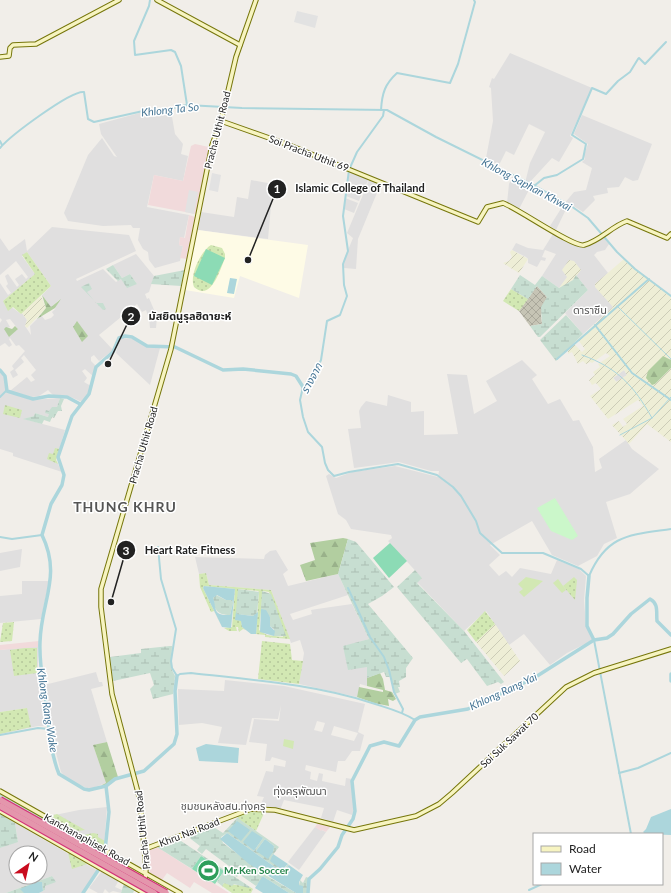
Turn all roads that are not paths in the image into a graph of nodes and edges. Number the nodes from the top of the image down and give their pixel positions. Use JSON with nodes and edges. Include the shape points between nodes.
{"nodes":[{"id":1,"x":120,"y":0,"type":"edge"},
{"id":2,"x":157,"y":0,"type":"edge"},
{"id":3,"x":256,"y":0,"type":"edge"},
{"id":4,"x":240,"y":45,"type":"junction"},
{"id":5,"x":0,"y":58,"type":"edge"},
{"id":6,"x":221,"y":121,"type":"junction"},
{"id":7,"x":671,"y":234,"type":"edge"},
{"id":8,"x":671,"y":649,"type":"edge"},
{"id":9,"x":0,"y":791,"type":"edge"},
{"id":10,"x":0,"y":800,"type":"edge"},
{"id":11,"x":0,"y":806,"type":"edge"},
{"id":12,"x":0,"y":811,"type":"edge"},
{"id":13,"x":349,"y":829,"type":"joint"},
{"id":14,"x":145,"y":849,"type":"junction"},
{"id":15,"x":147,"y":875,"type":"junction"},
{"id":16,"x":144,"y":893,"type":"edge"},
{"id":17,"x":154,"y":893,"type":"edge"},
{"id":18,"x":166,"y":893,"type":"edge"},
{"id":19,"x":180,"y":893,"type":"edge"}],
"edges":[{"from":1,"to":5,"type":"street","via":[[36,44],[13,45],[9,56]]},
{"from":2,"to":4,"type":"street"},
{"from":3,"to":4,"type":"street","name":"Pracha Uthit Road"},
{"from":4,"to":6,"type":"street","name":"Pracha Uthit Road"},
{"from":6,"to":7,"type":"street","name":"Soi Pracha Uthit 69","via":[[289,145],[478,222],[487,207],[503,203],[577,245],[584,246],[627,221],[667,238]]},
{"from":6,"to":14,"type":"street","name":"Pracha Uthit Road","via":[[210,151],[172,344],[101,589],[109,679],[114,706],[134,771]]},
{"from":8,"to":13,"type":"street","name":"Soi Suk Sawat 70","via":[[575,681],[434,807],[416,816],[360,830]]},
{"from":9,"to":15,"type":"street"},
{"from":10,"to":18,"type":"highway","name":"Kanchanaphisek Road","bridge":true},
{"from":11,"to":17,"type":"highway","name":"Kanchanaphisek Road","bridge":true},
{"from":12,"to":16,"type":"street"},
{"from":13,"to":14,"type":"street","name":"Khru Nai Road","via":[[280,811],[255,808],[238,812]]},
{"from":14,"to":15,"type":"street","name":"Pracha Uthit Road"},
{"from":15,"to":16,"type":"street","name":"Pracha Uthit Road"},
{"from":15,"to":19,"type":"street"}]}
